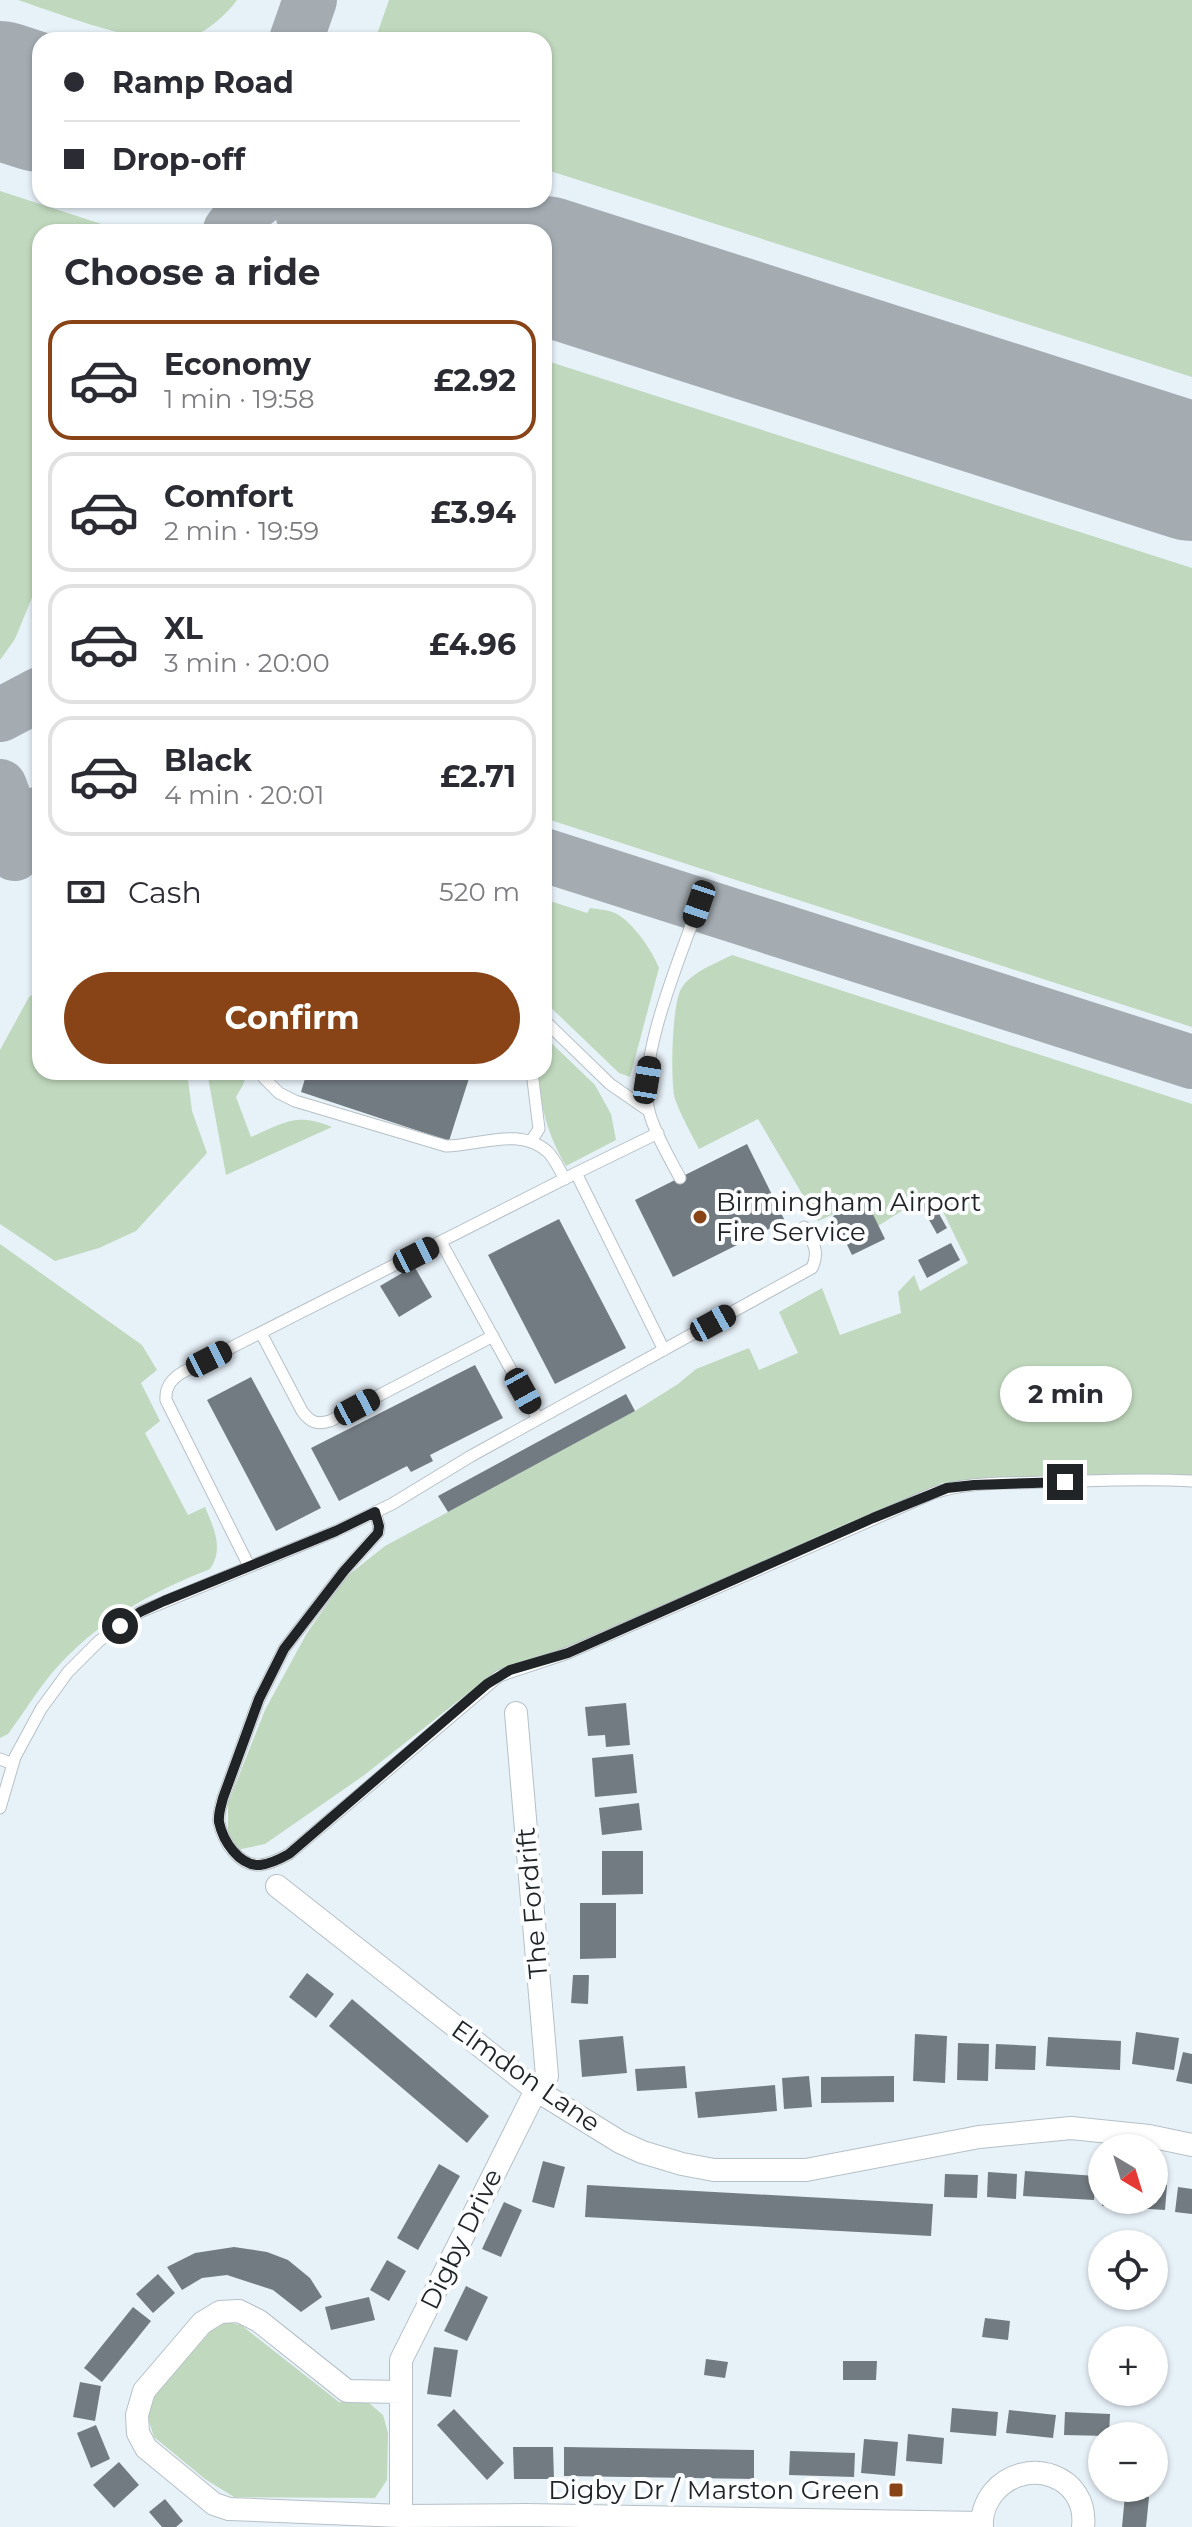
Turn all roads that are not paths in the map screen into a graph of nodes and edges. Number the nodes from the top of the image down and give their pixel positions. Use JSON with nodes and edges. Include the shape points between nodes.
{"nodes":[{"id":1,"x":699,"y":904,"type":"dead end"},
{"id":2,"x":552,"y":1028,"type":"edge"},
{"id":3,"x":266,"y":1080,"type":"edge"},
{"id":4,"x":533,"y":1080,"type":"edge"},
{"id":5,"x":649,"y":1111,"type":"junction"},
{"id":6,"x":658,"y":1133,"type":"junction"},
{"id":7,"x":531,"y":1141,"type":"junction"},
{"id":8,"x":571,"y":1176,"type":"junction"},
{"id":9,"x":680,"y":1178,"type":"dead end"},
{"id":10,"x":804,"y":1227,"type":"dead end"},
{"id":11,"x":441,"y":1242,"type":"junction"},
{"id":12,"x":261,"y":1333,"type":"junction"},
{"id":13,"x":493,"y":1336,"type":"junction"},
{"id":14,"x":664,"y":1350,"type":"junction"},
{"id":15,"x":538,"y":1419,"type":"junction"},
{"id":16,"x":1192,"y":1481,"type":"edge"},
{"id":17,"x":375,"y":1512,"type":"junction"},
{"id":18,"x":249,"y":1566,"type":"junction"},
{"id":19,"x":516,"y":1713,"type":"dead end"},
{"id":20,"x":0,"y":1759,"type":"edge"},
{"id":21,"x":13,"y":1764,"type":"junction"},
{"id":22,"x":0,"y":1808,"type":"edge"},
{"id":23,"x":277,"y":1886,"type":"dead end"},
{"id":24,"x":536,"y":2090,"type":"junction"},
{"id":25,"x":1192,"y":2145,"type":"edge"},
{"id":26,"x":401,"y":2392,"type":"junction"},
{"id":27,"x":401,"y":2516,"type":"junction"},
{"id":28,"x":771,"y":2523,"type":"edge"},
{"id":29,"x":982,"y":2525,"type":"edge"},
{"id":30,"x":1083,"y":2527,"type":"edge"}],
"edges":[{"from":1,"to":5,"type":"lane","via":[[652,1040]]},
{"from":2,"to":5,"type":"lane","via":[[610,1084]]},
{"from":3,"to":7,"type":"lane","via":[[295,1101],[446,1146],[497,1138]]},
{"from":4,"to":7,"type":"lane","via":[[539,1129]]},
{"from":5,"to":6,"type":"lane"},
{"from":6,"to":8,"type":"lane"},
{"from":6,"to":9,"type":"lane"},
{"from":7,"to":8,"type":"lane"},
{"from":8,"to":11,"type":"lane"},
{"from":8,"to":14,"type":"lane"},
{"from":10,"to":14,"type":"lane","via":[[816,1248],[812,1268]]},
{"from":11,"to":12,"type":"lane"},
{"from":11,"to":13,"type":"lane"},
{"from":12,"to":13,"type":"lane","via":[[302,1411],[318,1424]]},
{"from":12,"to":18,"type":"lane","via":[[175,1377],[165,1391]]},
{"from":13,"to":15,"type":"lane"},
{"from":14,"to":15,"type":"lane"},
{"from":15,"to":17,"type":"lane"},
{"from":16,"to":17,"type":"lane","via":[[974,1485],[931,1494],[568,1653],[499,1676],[289,1854],[275,1862],[248,1864],[238,1857],[220,1825],[223,1798],[279,1659],[378,1533]]},
{"from":17,"to":18,"type":"lane"},
{"from":18,"to":21,"type":"lane","via":[[140,1612],[99,1641],[41,1709]]},
{"from":19,"to":24,"type":"street","name":"The Fordrift","via":[[547,2076]]},
{"from":20,"to":21,"type":"lane"},
{"from":21,"to":22,"type":"lane"},
{"from":23,"to":24,"type":"street","name":"Elmdon Lane"},
{"from":24,"to":25,"type":"street","name":"Elmdon Lane","via":[[642,2152],[714,2170],[806,2170],[979,2137],[1071,2128]]},
{"from":24,"to":26,"type":"street","name":"Digby Drive","via":[[401,2360]]},
{"from":26,"to":27,"type":"street","name":"Digby Drive"},
{"from":26,"to":27,"type":"street","via":[[347,2391],[259,2321],[239,2311],[220,2312],[202,2323],[144,2391],[137,2415],[146,2448],[214,2504],[229,2509]]},
{"from":27,"to":28,"type":"street"},
{"from":28,"to":29,"type":"street"},
{"from":29,"to":30,"type":"street","via":[[987,2501],[1002,2483],[1033,2471],[1070,2487],[1080,2501]]}]}
